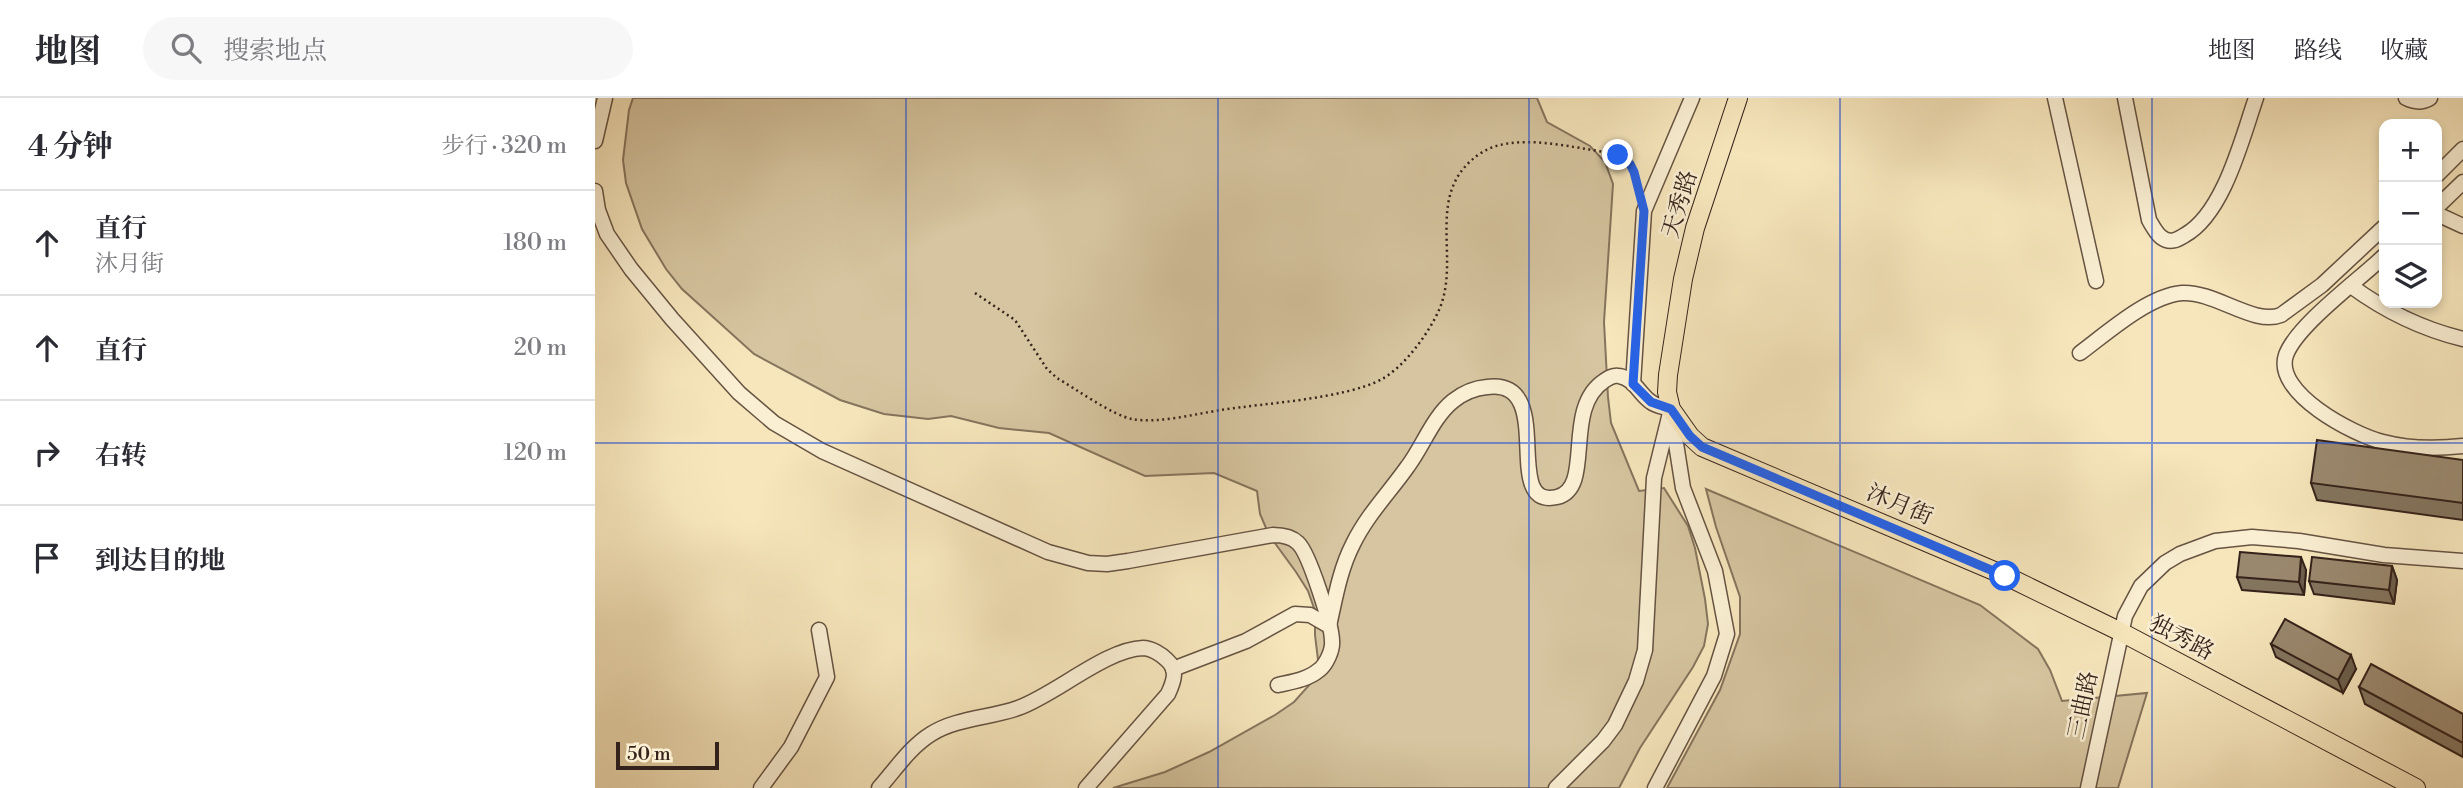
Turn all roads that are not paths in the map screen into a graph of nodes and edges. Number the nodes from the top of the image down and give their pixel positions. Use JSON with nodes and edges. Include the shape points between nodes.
{"nodes":[{"id":1,"x":605,"y":98,"type":"edge"},
{"id":2,"x":1692,"y":98,"type":"edge"},
{"id":3,"x":1738,"y":98,"type":"edge"},
{"id":4,"x":2055,"y":98,"type":"edge"},
{"id":5,"x":2125,"y":98,"type":"edge"},
{"id":6,"x":2256,"y":98,"type":"edge"},
{"id":7,"x":2406,"y":98,"type":"edge"},
{"id":8,"x":2430,"y":98,"type":"edge"},
{"id":9,"x":595,"y":141,"type":"edge"},
{"id":10,"x":2463,"y":149,"type":"edge"},
{"id":11,"x":2442,"y":170,"type":"edge"},
{"id":12,"x":2463,"y":182,"type":"edge"},
{"id":13,"x":595,"y":191,"type":"edge"},
{"id":14,"x":2442,"y":202,"type":"edge"},
{"id":15,"x":2442,"y":216,"type":"edge"},
{"id":16,"x":2463,"y":226,"type":"edge"},
{"id":17,"x":2379,"y":232,"type":"edge"},
{"id":18,"x":2379,"y":261,"type":"edge"},
{"id":19,"x":2096,"y":281,"type":"dead end"},
{"id":20,"x":2351,"y":286,"type":"junction"},
{"id":21,"x":2463,"y":339,"type":"edge"},
{"id":22,"x":2080,"y":353,"type":"dead end"},
{"id":23,"x":1633,"y":384,"type":"junction"},
{"id":24,"x":1671,"y":409,"type":"junction"},
{"id":25,"x":2463,"y":446,"type":"edge"},
{"id":26,"x":2463,"y":561,"type":"edge"},
{"id":27,"x":1329,"y":626,"type":"junction"},
{"id":28,"x":819,"y":631,"type":"dead end"},
{"id":29,"x":2121,"y":632,"type":"junction"},
{"id":30,"x":1174,"y":669,"type":"junction"},
{"id":31,"x":1278,"y":685,"type":"dead end"},
{"id":32,"x":761,"y":788,"type":"edge"},
{"id":33,"x":879,"y":788,"type":"edge"},
{"id":34,"x":1086,"y":788,"type":"edge"},
{"id":35,"x":1556,"y":788,"type":"edge"},
{"id":36,"x":1655,"y":788,"type":"edge"},
{"id":37,"x":2088,"y":788,"type":"edge"},
{"id":38,"x":2416,"y":788,"type":"edge"}],
"edges":[{"from":1,"to":9,"type":"street"},
{"from":2,"to":23,"type":"street","via":[[1644,211]]},
{"from":3,"to":24,"type":"main road","name":"天秀路","via":[[1683,279],[1668,375]]},
{"from":4,"to":19,"type":"street"},
{"from":5,"to":6,"type":"street","via":[[2149,219],[2159,236],[2169,242],[2191,232],[2209,214]]},
{"from":7,"to":8,"type":"street"},
{"from":10,"to":11,"type":"street"},
{"from":12,"to":14,"type":"street"},
{"from":13,"to":27,"type":"street","via":[[607,234],[631,270],[739,393],[794,436],[953,512],[1071,559],[1107,564],[1284,535],[1307,555]]},
{"from":15,"to":16,"type":"street"},
{"from":17,"to":22,"type":"street","via":[[2322,285],[2281,315],[2261,316],[2206,296],[2178,294],[2137,313]]},
{"from":18,"to":20,"type":"street"},
{"from":20,"to":21,"type":"street","via":[[2405,319]]},
{"from":20,"to":25,"type":"street","via":[[2288,349],[2284,366],[2290,382],[2327,416],[2363,435],[2405,446]]},
{"from":23,"to":24,"type":"street","via":[[1651,402]]},
{"from":23,"to":27,"type":"street","via":[[1611,377],[1593,392],[1580,422],[1575,481],[1556,497],[1545,497],[1528,477],[1525,418],[1517,397],[1499,386],[1471,390],[1453,401],[1352,545]]},
{"from":24,"to":29,"type":"main road","name":"沐月街","via":[[1702,447],[2005,576]]},
{"from":24,"to":35,"type":"street","via":[[1654,478],[1645,650],[1636,681],[1615,725]]},
{"from":24,"to":36,"type":"street","via":[[1683,488],[1715,570],[1727,634],[1714,676]]},
{"from":26,"to":29,"type":"street","name":"独秀路","via":[[2267,538],[2225,539],[2180,554],[2153,573],[2131,601]]},
{"from":27,"to":30,"type":"street","via":[[1310,615],[1295,614],[1246,641]]},
{"from":27,"to":31,"type":"street","via":[[1332,649],[1320,669]]},
{"from":28,"to":32,"type":"street","via":[[827,677],[791,747]]},
{"from":29,"to":37,"type":"street","name":"三曲路"},
{"from":29,"to":38,"type":"main road","name":"独秀路"},
{"from":30,"to":33,"type":"street","via":[[1146,648],[1119,654],[1018,709],[933,733]]},
{"from":30,"to":34,"type":"street","via":[[1168,694]]}]}
